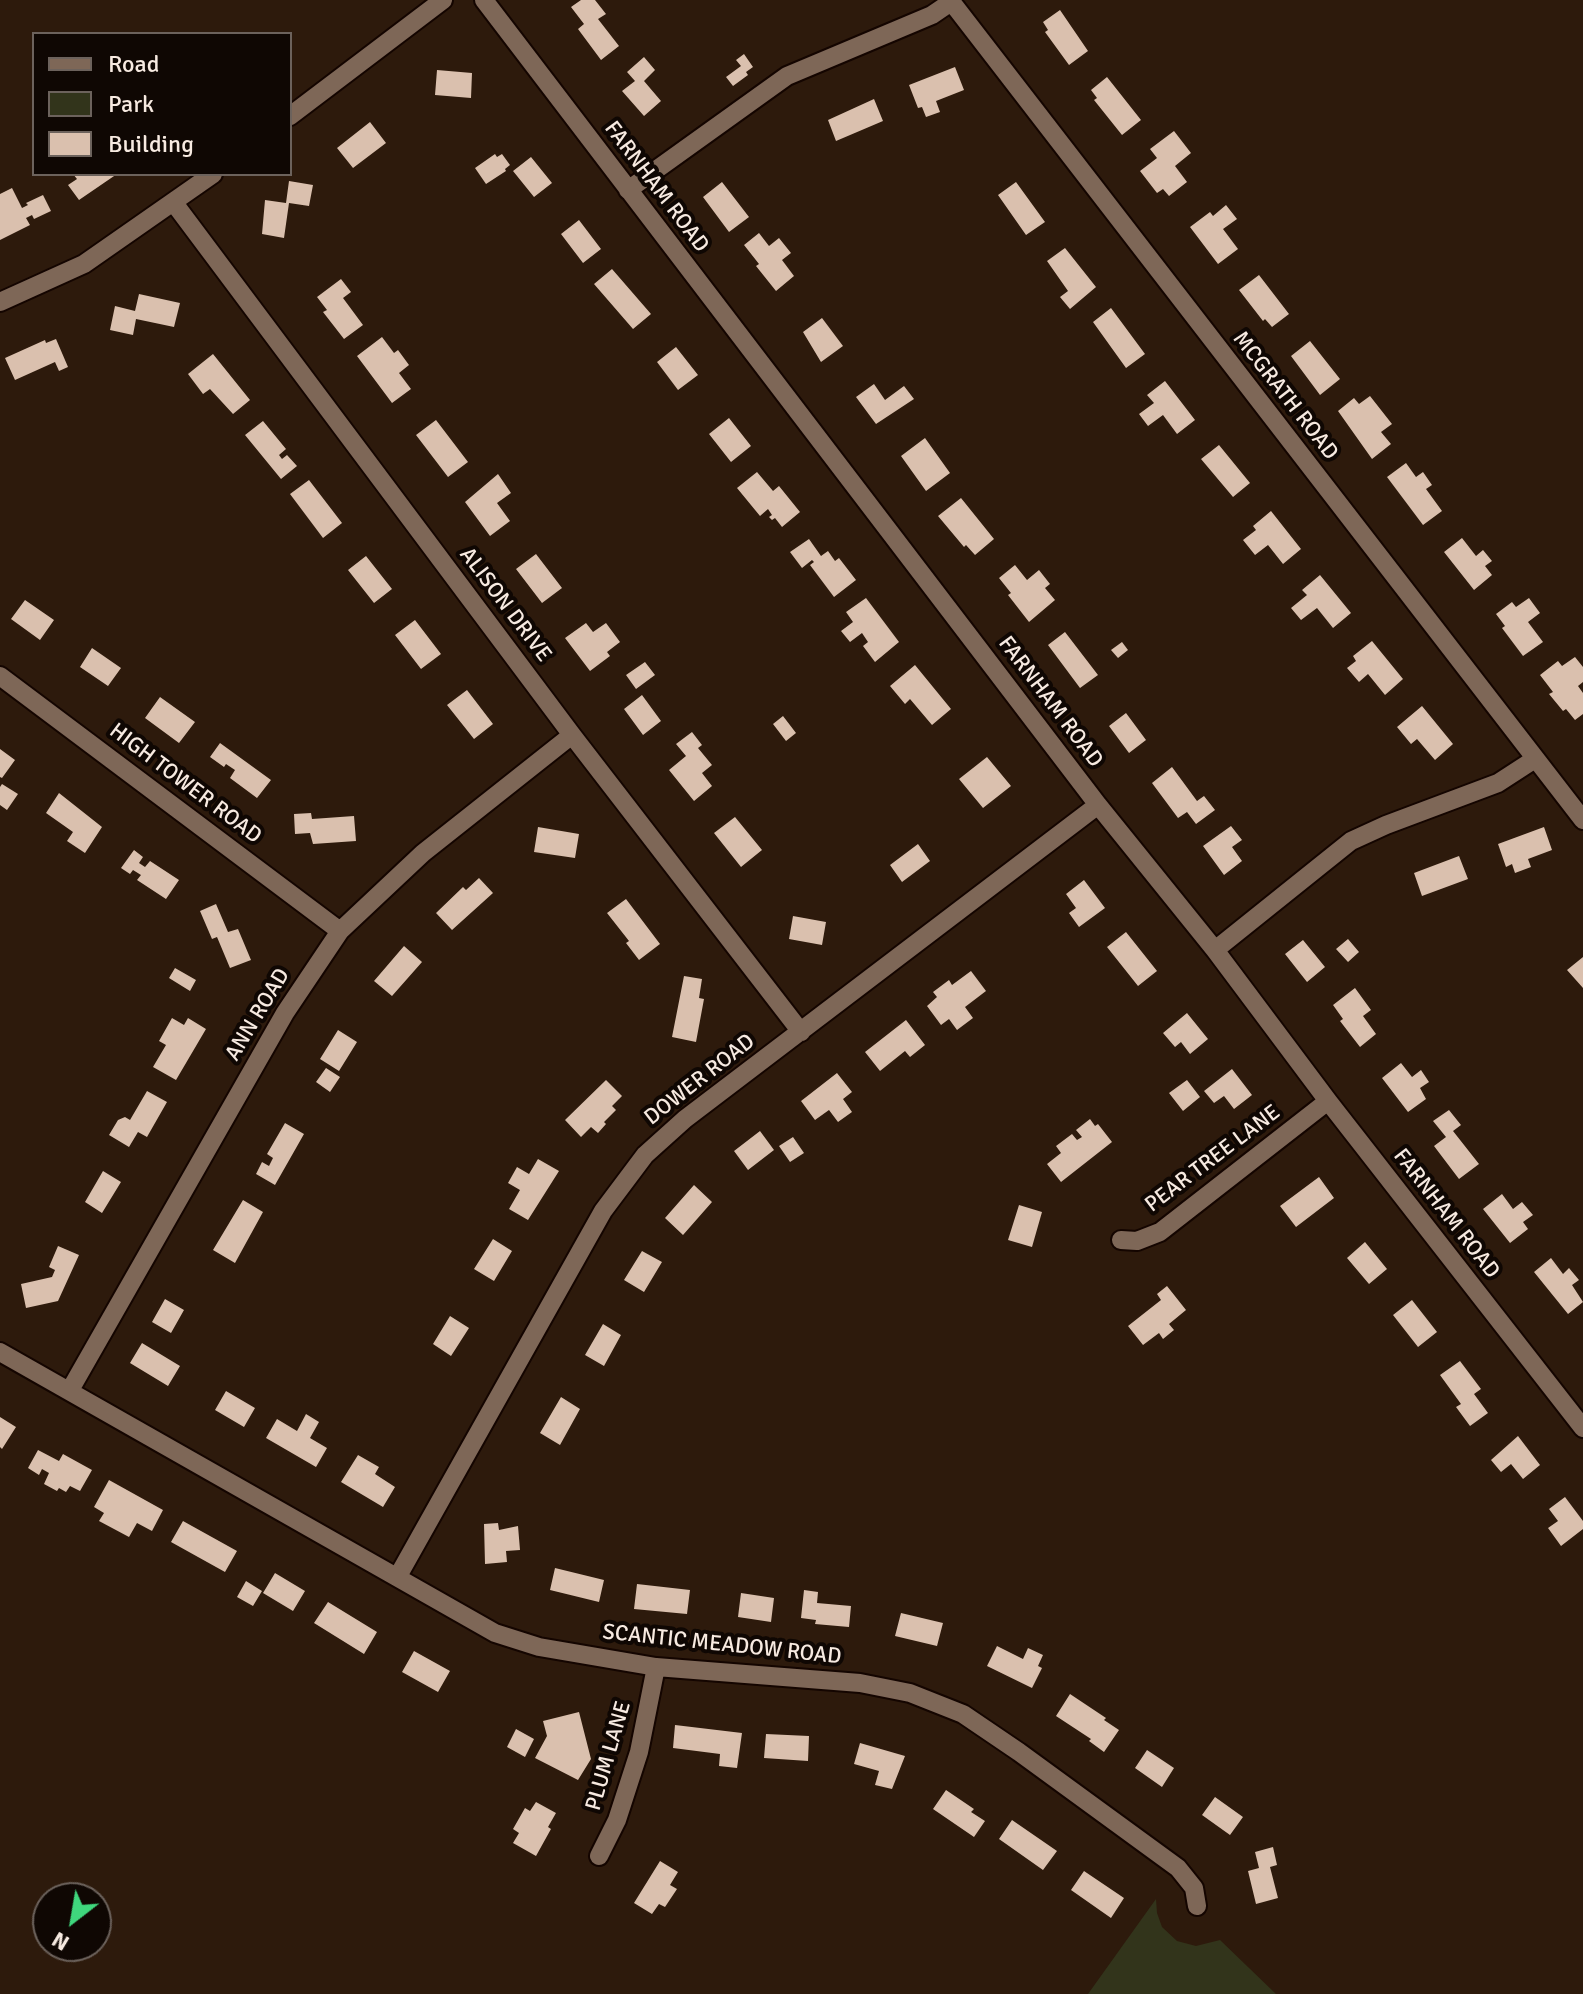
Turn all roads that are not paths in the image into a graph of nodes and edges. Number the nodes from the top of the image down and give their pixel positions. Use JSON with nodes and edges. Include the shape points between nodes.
{"nodes":[{"id":1,"x":443,"y":0,"type":"edge"},
{"id":2,"x":484,"y":0,"type":"edge"},
{"id":3,"x":950,"y":1,"type":"edge"},
{"id":4,"x":292,"y":114,"type":"edge"},
{"id":5,"x":210,"y":176,"type":"edge"},
{"id":6,"x":628,"y":190,"type":"junction"},
{"id":7,"x":174,"y":203,"type":"junction"},
{"id":8,"x":0,"y":302,"type":"edge"},
{"id":9,"x":0,"y":676,"type":"edge"},
{"id":10,"x":572,"y":735,"type":"junction"},
{"id":11,"x":1535,"y":759,"type":"junction"},
{"id":12,"x":1098,"y":805,"type":"junction"},
{"id":13,"x":1583,"y":820,"type":"edge"},
{"id":14,"x":340,"y":931,"type":"junction"},
{"id":15,"x":1215,"y":950,"type":"junction"},
{"id":16,"x":801,"y":1032,"type":"junction"},
{"id":17,"x":1328,"y":1101,"type":"junction"},
{"id":18,"x":1121,"y":1240,"type":"dead end"},
{"id":19,"x":0,"y":1352,"type":"edge"},
{"id":20,"x":70,"y":1390,"type":"junction"},
{"id":21,"x":1583,"y":1428,"type":"edge"},
{"id":22,"x":398,"y":1576,"type":"junction"},
{"id":23,"x":656,"y":1667,"type":"junction"},
{"id":24,"x":599,"y":1856,"type":"dead end"},
{"id":25,"x":1197,"y":1906,"type":"dead end"}],
"edges":[{"from":1,"to":4,"type":"street"},
{"from":2,"to":6,"type":"street","name":"FARNHAM ROAD"},
{"from":3,"to":6,"type":"street","via":[[932,15],[787,76]]},
{"from":3,"to":11,"type":"street","name":"MCGRATH ROAD"},
{"from":5,"to":7,"type":"street"},
{"from":6,"to":12,"type":"street","name":"FARNHAM ROAD"},
{"from":7,"to":8,"type":"street","via":[[84,264]]},
{"from":7,"to":10,"type":"street","name":"ALISON DRIVE"},
{"from":9,"to":14,"type":"street","name":"HIGH TOWER ROAD"},
{"from":10,"to":14,"type":"street","name":"ANN ROAD","via":[[423,853]]},
{"from":10,"to":16,"type":"street","name":"ALISON DRIVE"},
{"from":11,"to":13,"type":"street","name":"MCGRATH ROAD"},
{"from":11,"to":15,"type":"street","via":[[1498,783],[1351,841]]},
{"from":12,"to":15,"type":"street","name":"FARNHAM ROAD"},
{"from":12,"to":16,"type":"street","name":"DOWER ROAD"},
{"from":14,"to":20,"type":"street","name":"ANN ROAD","via":[[285,1013]]},
{"from":15,"to":17,"type":"street","name":"FARNHAM ROAD"},
{"from":16,"to":22,"type":"street","name":"DOWER ROAD","via":[[645,1155],[603,1211]]},
{"from":17,"to":18,"type":"street","name":"PEAR TREE LANE","via":[[1160,1232],[1137,1241]]},
{"from":17,"to":21,"type":"street","name":"FARNHAM ROAD"},
{"from":19,"to":20,"type":"street","name":"SCANTIC MEADOW ROAD"},
{"from":20,"to":22,"type":"street","name":"SCANTIC MEADOW ROAD"},
{"from":22,"to":23,"type":"street","name":"SCANTIC MEADOW ROAD","via":[[495,1633],[539,1647]]},
{"from":23,"to":24,"type":"street","name":"PLUM LANE","via":[[639,1752]]},
{"from":23,"to":25,"type":"street","name":"SCANTIC MEADOW ROAD","via":[[860,1683],[910,1693],[963,1714],[1178,1868],[1194,1888]]}]}
